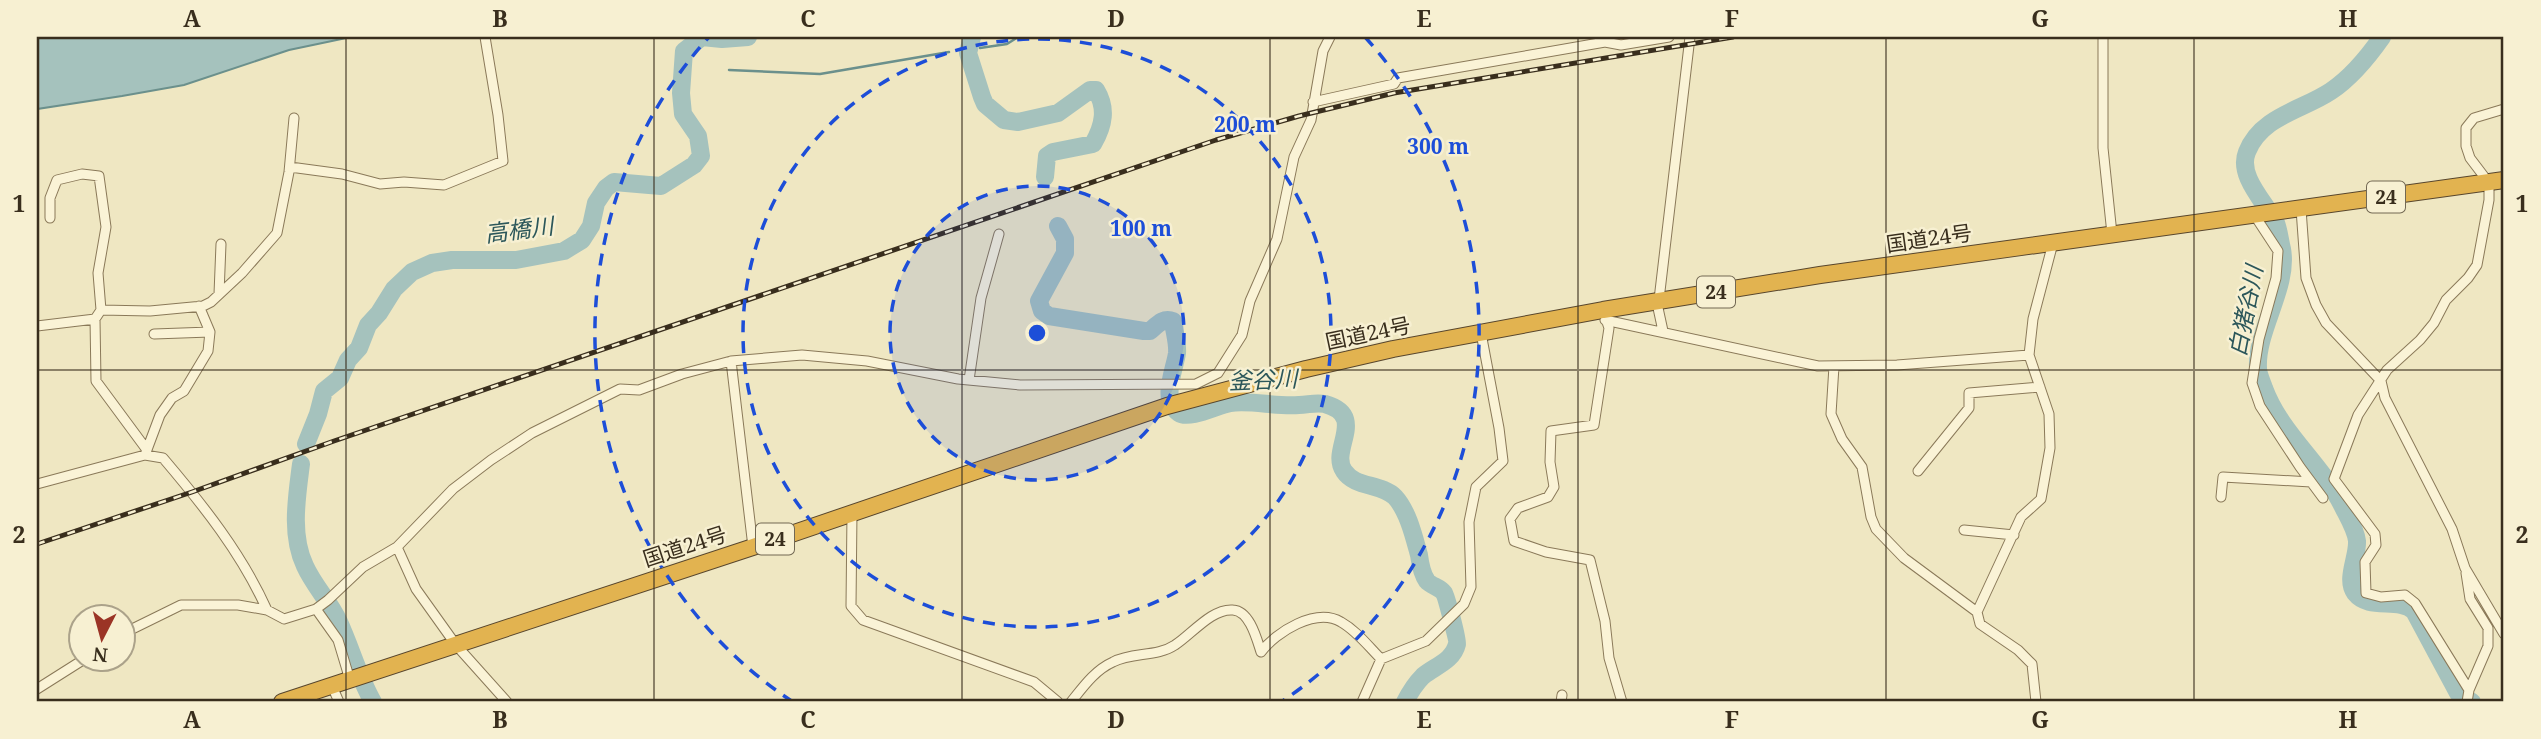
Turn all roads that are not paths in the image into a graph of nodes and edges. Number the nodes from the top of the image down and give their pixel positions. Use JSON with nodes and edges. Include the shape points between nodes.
{"nodes":[{"id":1,"x":485,"y":37,"type":"edge"},
{"id":2,"x":1330,"y":37,"type":"edge"},
{"id":3,"x":1669,"y":37,"type":"edge"},
{"id":4,"x":1690,"y":37,"type":"edge"},
{"id":5,"x":2103,"y":37,"type":"edge"},
{"id":6,"x":1313,"y":102,"type":"junction"},
{"id":7,"x":2504,"y":109,"type":"edge"},
{"id":8,"x":294,"y":118,"type":"dead end"},
{"id":9,"x":290,"y":167,"type":"junction"},
{"id":10,"x":2497,"y":182,"type":"edge"},
{"id":11,"x":2301,"y":209,"type":"junction"},
{"id":12,"x":2255,"y":216,"type":"junction"},
{"id":13,"x":50,"y":218,"type":"dead end"},
{"id":14,"x":999,"y":234,"type":"dead end"},
{"id":15,"x":2112,"y":234,"type":"junction"},
{"id":16,"x":2053,"y":243,"type":"junction"},
{"id":17,"x":221,"y":244,"type":"dead end"},
{"id":18,"x":219,"y":294,"type":"junction"},
{"id":19,"x":1660,"y":301,"type":"junction"},
{"id":20,"x":199,"y":306,"type":"junction"},
{"id":21,"x":98,"y":315,"type":"junction"},
{"id":22,"x":1604,"y":315,"type":"junction"},
{"id":23,"x":37,"y":326,"type":"edge"},
{"id":24,"x":1663,"y":331,"type":"junction"},
{"id":25,"x":210,"y":332,"type":"junction"},
{"id":26,"x":1481,"y":333,"type":"junction"},
{"id":27,"x":154,"y":334,"type":"dead end"},
{"id":28,"x":2029,"y":355,"type":"junction"},
{"id":29,"x":730,"y":361,"type":"junction"},
{"id":30,"x":1834,"y":366,"type":"junction"},
{"id":31,"x":969,"y":380,"type":"junction"},
{"id":32,"x":2381,"y":381,"type":"junction"},
{"id":33,"x":2040,"y":387,"type":"junction"},
{"id":34,"x":146,"y":453,"type":"junction"},
{"id":35,"x":1918,"y":471,"type":"dead end"},
{"id":36,"x":2311,"y":482,"type":"junction"},
{"id":37,"x":37,"y":484,"type":"edge"},
{"id":38,"x":2331,"y":486,"type":"junction"},
{"id":39,"x":2221,"y":497,"type":"dead end"},
{"id":40,"x":852,"y":512,"type":"junction"},
{"id":41,"x":1964,"y":530,"type":"dead end"},
{"id":42,"x":2014,"y":535,"type":"junction"},
{"id":43,"x":397,"y":547,"type":"junction"},
{"id":44,"x":753,"y":547,"type":"junction"},
{"id":45,"x":2465,"y":568,"type":"junction"},
{"id":46,"x":267,"y":610,"type":"junction"},
{"id":47,"x":316,"y":610,"type":"junction"},
{"id":48,"x":1977,"y":612,"type":"junction"},
{"id":49,"x":136,"y":627,"type":"edge"},
{"id":50,"x":2502,"y":630,"type":"edge"},
{"id":51,"x":456,"y":645,"type":"junction"},
{"id":52,"x":1381,"y":659,"type":"junction"},
{"id":53,"x":66,"y":671,"type":"edge"},
{"id":54,"x":350,"y":680,"type":"junction"},
{"id":55,"x":332,"y":686,"type":"junction"},
{"id":56,"x":37,"y":689,"type":"edge"},
{"id":57,"x":2468,"y":696,"type":"edge"},
{"id":58,"x":1619,"y":699,"type":"edge"},
{"id":59,"x":282,"y":702,"type":"edge"},
{"id":60,"x":339,"y":702,"type":"edge"},
{"id":61,"x":506,"y":702,"type":"edge"},
{"id":62,"x":1058,"y":702,"type":"edge"},
{"id":63,"x":1071,"y":702,"type":"edge"},
{"id":64,"x":1362,"y":702,"type":"edge"},
{"id":65,"x":2036,"y":702,"type":"edge"}],
"edges":[{"from":1,"to":9,"type":"street","via":[[503,160],[444,185],[380,184]]},
{"from":2,"to":6,"type":"street"},
{"from":3,"to":6,"type":"street","via":[[1605,42],[1398,78],[1394,84]]},
{"from":4,"to":19,"type":"street"},
{"from":5,"to":15,"type":"street","via":[[2103,148]]},
{"from":6,"to":31,"type":"street","via":[[1311,120],[1294,157],[1277,239],[1250,302],[1242,335],[1218,373],[1196,384],[1020,385]]},
{"from":7,"to":10,"type":"street","via":[[2474,118],[2466,128],[2470,158]]},
{"from":8,"to":9,"type":"street"},
{"from":9,"to":18,"type":"street","via":[[277,233]]},
{"from":10,"to":11,"type":"highway","name":"国道24号","number":"24"},
{"from":10,"to":32,"type":"street","via":[[2489,200],[2477,265],[2446,300],[2420,340],[2397,358]]},
{"from":11,"to":12,"type":"highway","name":"国道24号","number":"24"},
{"from":11,"to":32,"type":"street","via":[[2306,278],[2316,305],[2326,323]]},
{"from":12,"to":15,"type":"highway","name":"国道24号","number":"24"},
{"from":12,"to":36,"type":"street","via":[[2278,251],[2252,383],[2260,407]]},
{"from":13,"to":21,"type":"street","via":[[50,198],[57,180],[82,174],[99,176],[106,228]]},
{"from":14,"to":31,"type":"street","via":[[981,299]]},
{"from":15,"to":16,"type":"highway","name":"国道24号","number":"24"},
{"from":16,"to":19,"type":"highway","name":"国道24号","number":"24"},
{"from":16,"to":28,"type":"street","via":[[2033,319]]},
{"from":17,"to":18,"type":"street"},
{"from":18,"to":20,"type":"street"},
{"from":19,"to":22,"type":"highway","name":"国道24号","number":"24"},
{"from":19,"to":24,"type":"street"},
{"from":20,"to":21,"type":"street"},
{"from":20,"to":25,"type":"street"},
{"from":21,"to":23,"type":"street"},
{"from":21,"to":34,"type":"street","via":[[96,381]]},
{"from":22,"to":24,"type":"street"},
{"from":22,"to":26,"type":"highway","name":"国道24号","number":"24"},
{"from":22,"to":58,"type":"street","via":[[1609,328],[1594,425],[1551,431],[1554,487],[1548,497],[1518,508],[1510,519],[1514,541],[1590,560]]},
{"from":24,"to":30,"type":"street"},
{"from":25,"to":27,"type":"street"},
{"from":25,"to":34,"type":"street","via":[[208,351],[184,391],[172,398],[160,415]]},
{"from":26,"to":40,"type":"highway","name":"国道24号","number":"24","via":[[1331,363],[1175,404]]},
{"from":26,"to":52,"type":"street","via":[[1503,461],[1476,486],[1469,522],[1471,587],[1464,604],[1426,641]]},
{"from":28,"to":30,"type":"street"},
{"from":28,"to":33,"type":"street"},
{"from":29,"to":31,"type":"street","via":[[825,356]]},
{"from":29,"to":43,"type":"street","via":[[639,390],[620,389],[532,433],[453,489]]},
{"from":29,"to":44,"type":"street"},
{"from":30,"to":48,"type":"street","via":[[1831,414],[1862,467],[1876,529],[1904,558]]},
{"from":32,"to":38,"type":"street","via":[[2358,415]]},
{"from":32,"to":45,"type":"street","via":[[2385,398],[2452,529]]},
{"from":33,"to":35,"type":"street","via":[[1969,393],[1969,408]]},
{"from":33,"to":42,"type":"street","via":[[2049,414],[2050,448],[2040,499],[2021,517]]},
{"from":34,"to":37,"type":"street"},
{"from":34,"to":46,"type":"street","via":[[163,458],[192,492],[253,577]]},
{"from":36,"to":38,"type":"street","via":[[2323,498]]},
{"from":36,"to":39,"type":"street","via":[[2223,477]]},
{"from":38,"to":57,"type":"street","via":[[2375,534],[2376,545],[2365,562],[2366,593],[2405,596],[2415,603]]},
{"from":40,"to":44,"type":"highway","name":"国道24号","number":"24"},
{"from":40,"to":62,"type":"street","via":[[851,606],[863,620],[1034,682]]},
{"from":41,"to":42,"type":"street"},
{"from":42,"to":48,"type":"street"},
{"from":43,"to":47,"type":"street","via":[[363,567]]},
{"from":43,"to":51,"type":"street","via":[[416,589]]},
{"from":44,"to":51,"type":"highway","name":"国道24号","number":"24"},
{"from":45,"to":50,"type":"street"},
{"from":45,"to":57,"type":"street","via":[[2470,599],[2488,628],[2488,646]]},
{"from":46,"to":47,"type":"street","via":[[284,619]]},
{"from":46,"to":49,"type":"street","via":[[181,605]]},
{"from":47,"to":54,"type":"street","via":[[338,640]]},
{"from":48,"to":65,"type":"street","via":[[1980,624],[2032,664]]},
{"from":51,"to":54,"type":"highway","name":"国道24号","number":"24"},
{"from":51,"to":61,"type":"street"},
{"from":52,"to":63,"type":"street","via":[[1339,620],[1315,618],[1291,627],[1261,653],[1246,618],[1231,609],[1215,615],[1173,647],[1112,662]]},
{"from":52,"to":64,"type":"street"},
{"from":53,"to":56,"type":"street"},
{"from":54,"to":55,"type":"highway","name":"国道24号","number":"24"},
{"from":55,"to":59,"type":"highway","name":"国道24号","number":"24"},
{"from":55,"to":60,"type":"street"}]}
